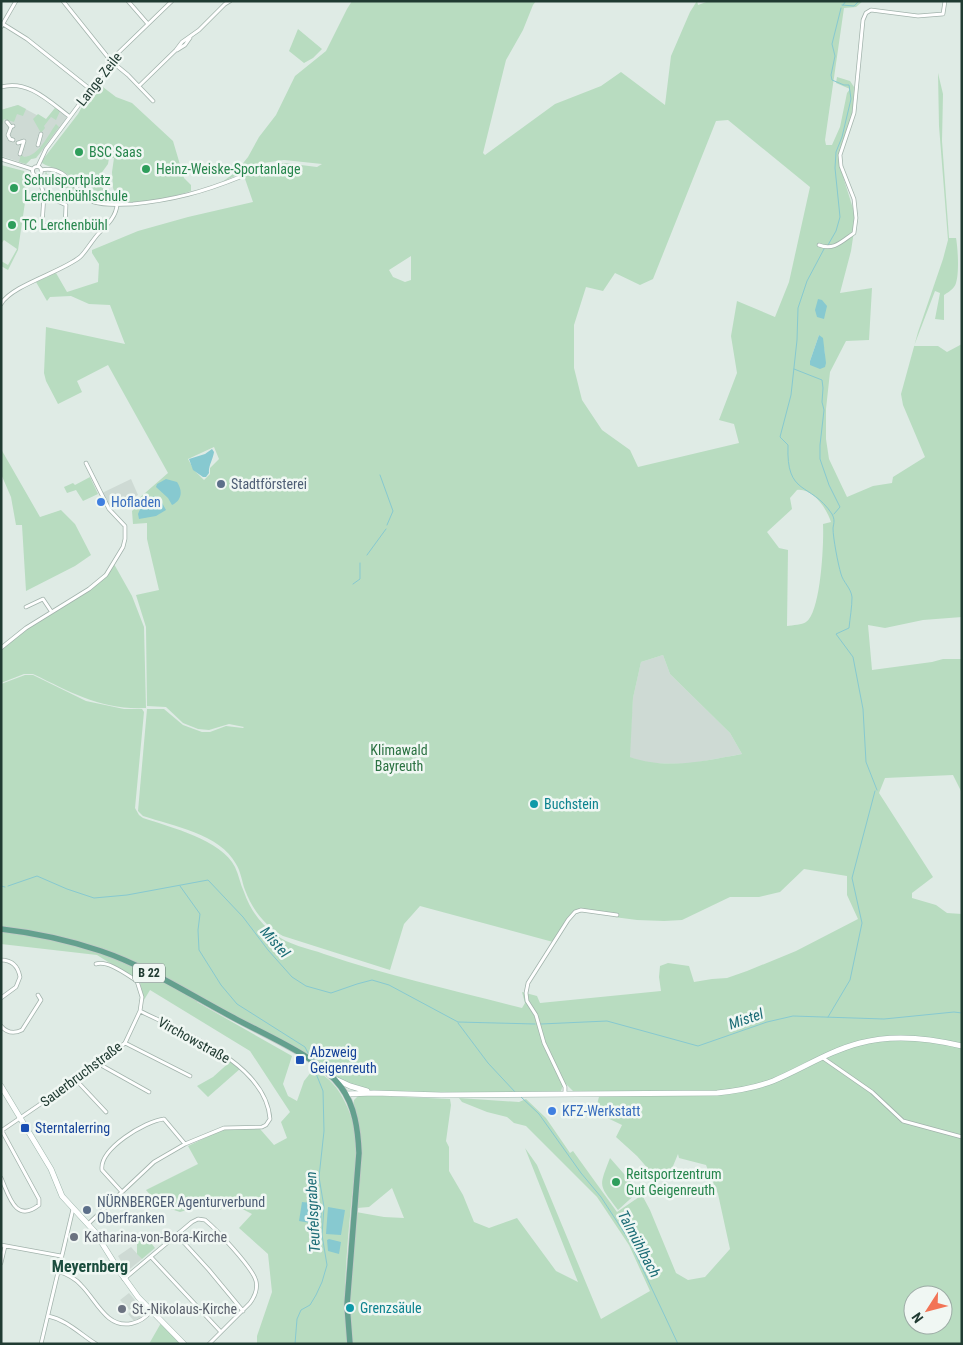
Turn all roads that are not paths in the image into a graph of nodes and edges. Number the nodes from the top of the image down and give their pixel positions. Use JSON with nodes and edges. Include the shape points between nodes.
{"nodes":[{"id":1,"x":16,"y":1,"type":"edge"},
{"id":2,"x":63,"y":1,"type":"edge"},
{"id":3,"x":128,"y":1,"type":"edge"},
{"id":4,"x":172,"y":1,"type":"edge"},
{"id":5,"x":230,"y":1,"type":"edge"},
{"id":6,"x":945,"y":1,"type":"edge"},
{"id":7,"x":225,"y":3,"type":"edge"},
{"id":8,"x":148,"y":24,"type":"junction"},
{"id":9,"x":2,"y":25,"type":"edge"},
{"id":10,"x":112,"y":61,"type":"junction"},
{"id":11,"x":139,"y":86,"type":"junction"},
{"id":12,"x":1,"y":87,"type":"edge"},
{"id":13,"x":90,"y":89,"type":"junction"},
{"id":14,"x":153,"y":101,"type":"dead end"},
{"id":15,"x":70,"y":117,"type":"junction"},
{"id":16,"x":7,"y":122,"type":"dead end"},
{"id":17,"x":41,"y":134,"type":"dead end"},
{"id":18,"x":13,"y":140,"type":"dead end"},
{"id":19,"x":18,"y":142,"type":"dead end"},
{"id":20,"x":38,"y":144,"type":"dead end"},
{"id":21,"x":20,"y":154,"type":"dead end"},
{"id":22,"x":1,"y":159,"type":"edge"},
{"id":23,"x":38,"y":166,"type":"junction"},
{"id":24,"x":32,"y":169,"type":"junction"},
{"id":25,"x":41,"y":170,"type":"junction"},
{"id":26,"x":38,"y":175,"type":"junction"},
{"id":27,"x":240,"y":177,"type":"dead end"},
{"id":28,"x":44,"y":195,"type":"junction"},
{"id":29,"x":117,"y":205,"type":"junction"},
{"id":30,"x":819,"y":245,"type":"dead end"},
{"id":31,"x":1,"y":304,"type":"edge"},
{"id":32,"x":86,"y":463,"type":"dead end"},
{"id":33,"x":26,"y":608,"type":"dead end"},
{"id":34,"x":51,"y":611,"type":"junction"},
{"id":35,"x":1,"y":648,"type":"edge"},
{"id":36,"x":617,"y":915,"type":"dead end"},
{"id":37,"x":1,"y":928,"type":"edge"},
{"id":38,"x":1,"y":960,"type":"edge"},
{"id":39,"x":96,"y":964,"type":"dead end"},
{"id":40,"x":38,"y":995,"type":"dead end"},
{"id":41,"x":1,"y":998,"type":"edge"},
{"id":42,"x":140,"y":1011,"type":"junction"},
{"id":43,"x":1,"y":1026,"type":"edge"},
{"id":44,"x":125,"y":1043,"type":"junction"},
{"id":45,"x":962,"y":1046,"type":"edge"},
{"id":46,"x":822,"y":1057,"type":"junction"},
{"id":47,"x":99,"y":1064,"type":"junction"},
{"id":48,"x":190,"y":1076,"type":"dead end"},
{"id":49,"x":333,"y":1078,"type":"junction"},
{"id":50,"x":76,"y":1080,"type":"junction"},
{"id":51,"x":1,"y":1086,"type":"edge"},
{"id":52,"x":357,"y":1091,"type":"junction"},
{"id":53,"x":149,"y":1092,"type":"dead end"},
{"id":54,"x":345,"y":1093,"type":"junction"},
{"id":55,"x":565,"y":1095,"type":"junction"},
{"id":56,"x":352,"y":1109,"type":"junction"},
{"id":57,"x":106,"y":1112,"type":"dead end"},
{"id":58,"x":20,"y":1118,"type":"junction"},
{"id":59,"x":2,"y":1131,"type":"edge"},
{"id":60,"x":962,"y":1137,"type":"edge"},
{"id":61,"x":185,"y":1144,"type":"junction"},
{"id":62,"x":1,"y":1178,"type":"edge"},
{"id":63,"x":122,"y":1192,"type":"junction"},
{"id":64,"x":74,"y":1210,"type":"junction"},
{"id":65,"x":88,"y":1224,"type":"junction"},
{"id":66,"x":176,"y":1235,"type":"junction"},
{"id":67,"x":3,"y":1246,"type":"edge"},
{"id":68,"x":61,"y":1256,"type":"junction"},
{"id":69,"x":151,"y":1257,"type":"junction"},
{"id":70,"x":1,"y":1263,"type":"edge"},
{"id":71,"x":58,"y":1271,"type":"junction"},
{"id":72,"x":124,"y":1279,"type":"junction"},
{"id":73,"x":151,"y":1311,"type":"junction"},
{"id":74,"x":243,"y":1311,"type":"junction"},
{"id":75,"x":48,"y":1316,"type":"junction"},
{"id":76,"x":221,"y":1332,"type":"junction"},
{"id":77,"x":41,"y":1344,"type":"edge"},
{"id":78,"x":96,"y":1344,"type":"edge"},
{"id":79,"x":184,"y":1344,"type":"edge"},
{"id":80,"x":208,"y":1344,"type":"edge"},
{"id":81,"x":350,"y":1344,"type":"edge"}],
"edges":[{"from":1,"to":9,"type":"street"},
{"from":2,"to":10,"type":"street"},
{"from":3,"to":8,"type":"street"},
{"from":4,"to":8,"type":"street","name":"Lange Zeile"},
{"from":5,"to":7,"type":"street"},
{"from":6,"to":30,"type":"street","via":[[943,14],[918,16],[871,10],[866,13],[854,113],[840,155],[854,199],[854,233],[833,247]]},
{"from":7,"to":11,"type":"street"},
{"from":8,"to":10,"type":"street","name":"Lange Zeile"},
{"from":9,"to":13,"type":"street","via":[[28,40]]},
{"from":10,"to":11,"type":"street"},
{"from":10,"to":13,"type":"street","name":"Lange Zeile"},
{"from":11,"to":14,"type":"street"},
{"from":12,"to":15,"type":"street","via":[[26,87]]},
{"from":13,"to":15,"type":"street","name":"Lange Zeile"},
{"from":15,"to":23,"type":"street","name":"Lange Zeile","via":[[46,149]]},
{"from":16,"to":18,"type":"street","via":[[12,126],[8,135]]},
{"from":17,"to":20,"type":"street"},
{"from":19,"to":21,"type":"street","via":[[24,141]]},
{"from":22,"to":24,"type":"street"},
{"from":23,"to":24,"type":"street"},
{"from":23,"to":25,"type":"street"},
{"from":24,"to":26,"type":"street","via":[[33,174]]},
{"from":25,"to":26,"type":"street"},
{"from":25,"to":29,"type":"street","via":[[64,175],[88,199]]},
{"from":26,"to":28,"type":"street"},
{"from":27,"to":29,"type":"street","via":[[176,199]]},
{"from":28,"to":28,"type":"street","via":[[42,226],[65,227],[66,205]]},
{"from":29,"to":31,"type":"street","via":[[116,213],[80,258],[12,293]]},
{"from":32,"to":34,"type":"street","via":[[109,509],[125,526],[125,539],[106,575]]},
{"from":33,"to":34,"type":"street","via":[[43,599]]},
{"from":34,"to":35,"type":"street"},
{"from":36,"to":55,"type":"street","via":[[575,912],[528,983],[528,1001],[565,1087]]},
{"from":37,"to":49,"type":"main road","number":"B 22","via":[[53,936],[120,958],[275,1040]]},
{"from":38,"to":41,"type":"street","via":[[14,964],[20,977],[16,986]]},
{"from":39,"to":42,"type":"street","name":"Sauerbruchstraße","via":[[109,966],[137,981],[142,997]]},
{"from":40,"to":43,"type":"street","via":[[41,1000],[22,1030],[8,1032]]},
{"from":42,"to":44,"type":"street","name":"Sauerbruchstraße"},
{"from":42,"to":61,"type":"street","name":"Virchowstraße","via":[[217,1050],[241,1068],[265,1101],[270,1118],[266,1125],[224,1128]]},
{"from":44,"to":47,"type":"street","name":"Sauerbruchstraße"},
{"from":44,"to":48,"type":"street"},
{"from":45,"to":46,"type":"main road","via":[[919,1038],[894,1038],[859,1043]]},
{"from":46,"to":55,"type":"main road","via":[[774,1080],[736,1091]]},
{"from":46,"to":60,"type":"street","via":[[872,1092],[903,1122]]},
{"from":47,"to":50,"type":"street","name":"Sauerbruchstraße"},
{"from":47,"to":53,"type":"street"},
{"from":49,"to":52,"type":"main road"},
{"from":49,"to":54,"type":"main road","number":"B 22"},
{"from":50,"to":57,"type":"street"},
{"from":50,"to":58,"type":"street","name":"Sauerbruchstraße"},
{"from":51,"to":58,"type":"main road"},
{"from":52,"to":54,"type":"main road"},
{"from":52,"to":55,"type":"main road","via":[[408,1095]]},
{"from":52,"to":56,"type":"main road"},
{"from":54,"to":56,"type":"main road","number":"B 22"},
{"from":56,"to":81,"type":"main road","number":"B 22","via":[[358,1129],[359,1153],[347,1305]]},
{"from":58,"to":59,"type":"street"},
{"from":58,"to":64,"type":"main road","via":[[51,1169],[62,1196]]},
{"from":59,"to":62,"type":"street","via":[[39,1199],[39,1205],[18,1210]]},
{"from":61,"to":63,"type":"street","via":[[154,1162]]},
{"from":61,"to":63,"type":"street","via":[[164,1119],[144,1125],[115,1146],[101,1166],[103,1174]]},
{"from":63,"to":65,"type":"street"},
{"from":64,"to":65,"type":"main road"},
{"from":64,"to":68,"type":"street"},
{"from":65,"to":72,"type":"main road"},
{"from":66,"to":69,"type":"street"},
{"from":66,"to":74,"type":"street"},
{"from":66,"to":74,"type":"street","via":[[195,1220],[205,1220],[251,1269],[256,1290]]},
{"from":67,"to":68,"type":"street"},
{"from":67,"to":70,"type":"street"},
{"from":68,"to":71,"type":"street"},
{"from":69,"to":72,"type":"street"},
{"from":69,"to":76,"type":"street"},
{"from":71,"to":73,"type":"street","via":[[70,1275],[111,1319],[122,1324],[142,1319]]},
{"from":71,"to":75,"type":"street"},
{"from":72,"to":73,"type":"main road"},
{"from":73,"to":79,"type":"main road"},
{"from":74,"to":76,"type":"street"},
{"from":75,"to":77,"type":"street"},
{"from":75,"to":78,"type":"street","via":[[59,1318]]},
{"from":76,"to":80,"type":"street"}]}
